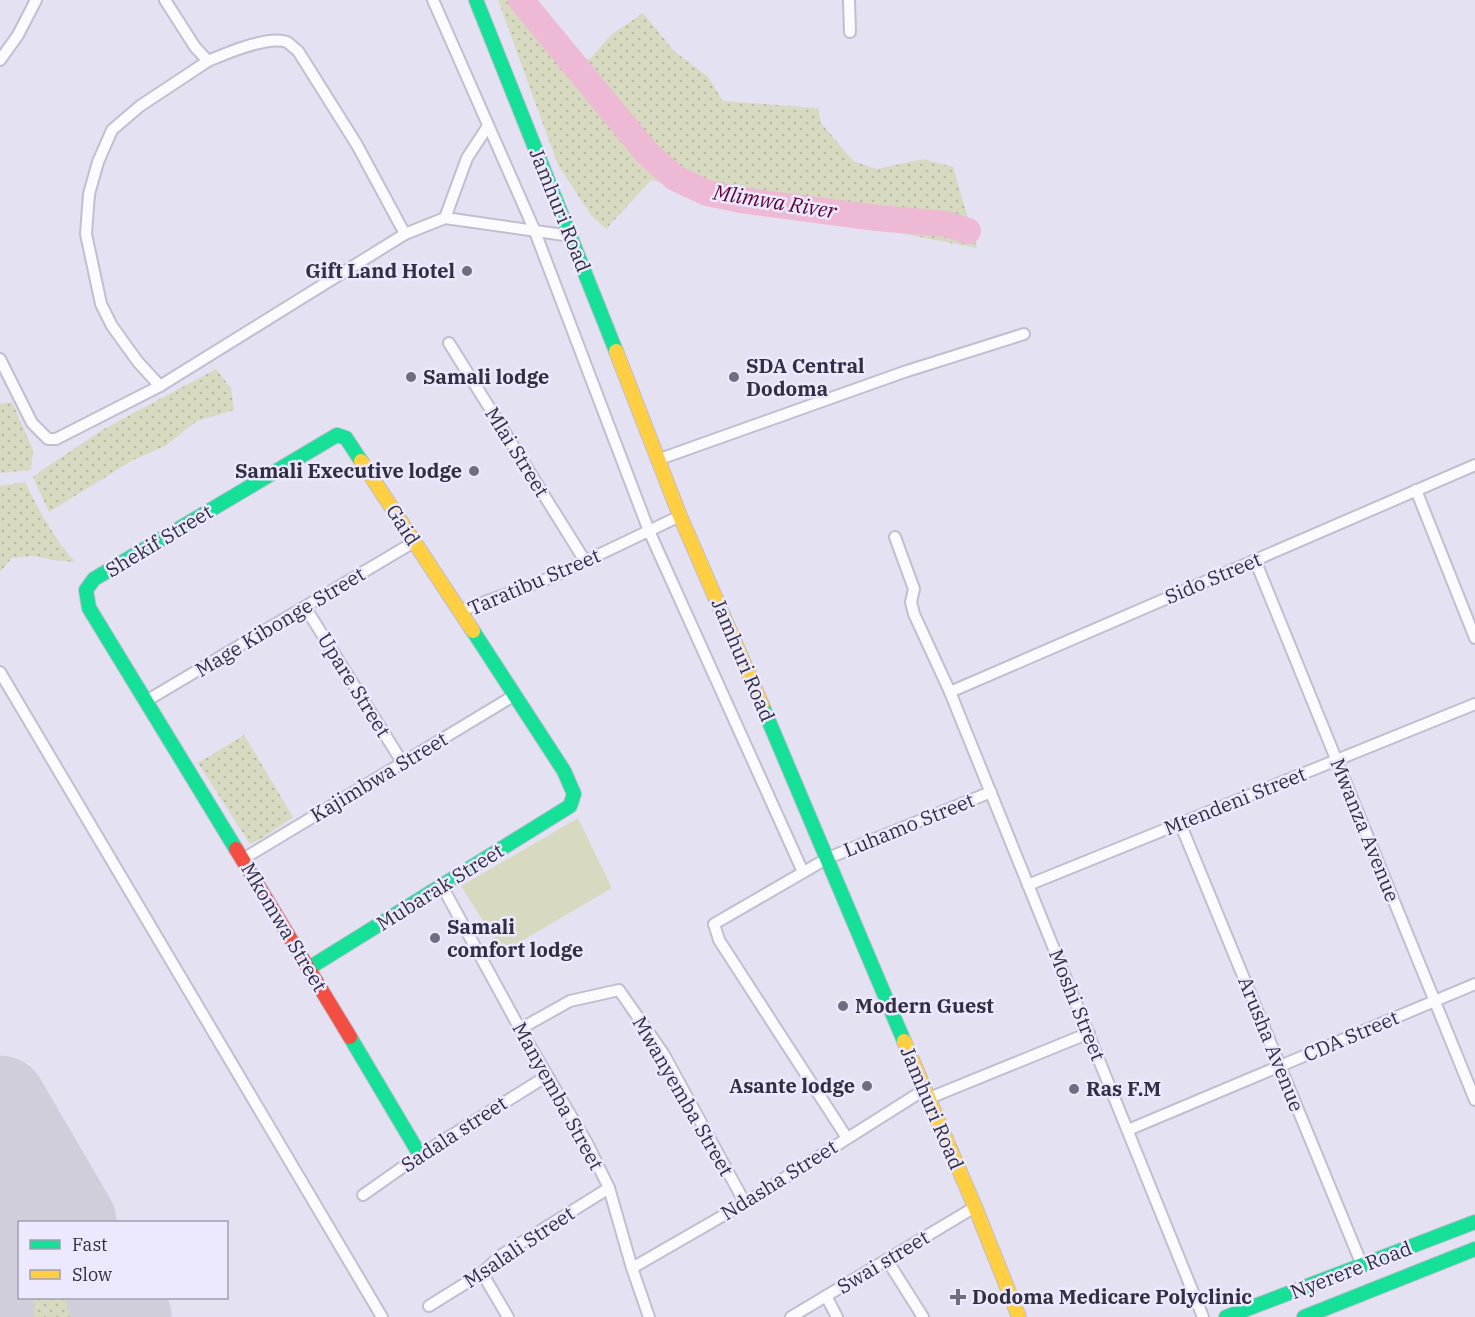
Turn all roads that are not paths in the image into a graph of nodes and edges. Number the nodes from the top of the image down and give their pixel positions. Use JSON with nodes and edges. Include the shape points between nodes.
{"nodes":[{"id":1,"x":36,"y":0,"type":"edge"},
{"id":2,"x":165,"y":0,"type":"edge"},
{"id":3,"x":433,"y":0,"type":"edge"},
{"id":4,"x":476,"y":0,"type":"edge"},
{"id":5,"x":849,"y":0,"type":"edge"},
{"id":6,"x":850,"y":32,"type":"dead end"},
{"id":7,"x":0,"y":60,"type":"edge"},
{"id":8,"x":208,"y":62,"type":"junction"},
{"id":9,"x":488,"y":126,"type":"junction"},
{"id":10,"x":445,"y":218,"type":"junction"},
{"id":11,"x":534,"y":229,"type":"junction"},
{"id":12,"x":405,"y":234,"type":"junction"},
{"id":13,"x":571,"y":236,"type":"junction"},
{"id":14,"x":1024,"y":334,"type":"dead end"},
{"id":15,"x":449,"y":343,"type":"dead end"},
{"id":16,"x":0,"y":359,"type":"edge"},
{"id":17,"x":160,"y":386,"type":"junction"},
{"id":18,"x":346,"y":438,"type":"joint"},
{"id":19,"x":657,"y":460,"type":"junction"},
{"id":20,"x":1475,"y":465,"type":"edge"},
{"id":21,"x":1416,"y":490,"type":"junction"},
{"id":22,"x":680,"y":516,"type":"junction"},
{"id":23,"x":650,"y":531,"type":"junction"},
{"id":24,"x":895,"y":537,"type":"dead end"},
{"id":25,"x":414,"y":542,"type":"junction"},
{"id":26,"x":1255,"y":560,"type":"junction"},
{"id":27,"x":585,"y":561,"type":"junction"},
{"id":28,"x":305,"y":607,"type":"junction"},
{"id":29,"x":460,"y":611,"type":"junction"},
{"id":30,"x":1475,"y":638,"type":"edge"},
{"id":31,"x":0,"y":672,"type":"edge"},
{"id":32,"x":950,"y":692,"type":"junction"},
{"id":33,"x":514,"y":695,"type":"junction"},
{"id":34,"x":146,"y":701,"type":"junction"},
{"id":35,"x":1475,"y":704,"type":"edge"},
{"id":36,"x":1336,"y":760,"type":"junction"},
{"id":37,"x":402,"y":762,"type":"junction"},
{"id":38,"x":991,"y":792,"type":"junction"},
{"id":39,"x":570,"y":806,"type":"joint"},
{"id":40,"x":1179,"y":823,"type":"junction"},
{"id":41,"x":828,"y":858,"type":"junction"},
{"id":42,"x":243,"y":859,"type":"junction"},
{"id":43,"x":803,"y":872,"type":"junction"},
{"id":44,"x":1028,"y":885,"type":"junction"},
{"id":45,"x":442,"y":886,"type":"junction"},
{"id":46,"x":309,"y":968,"type":"junction"},
{"id":47,"x":1475,"y":984,"type":"edge"},
{"id":48,"x":1435,"y":1001,"type":"junction"},
{"id":49,"x":520,"y":1029,"type":"junction"},
{"id":50,"x":1089,"y":1034,"type":"junction"},
{"id":51,"x":1280,"y":1066,"type":"junction"},
{"id":52,"x":547,"y":1077,"type":"junction"},
{"id":53,"x":926,"y":1095,"type":"junction"},
{"id":54,"x":1475,"y":1100,"type":"edge"},
{"id":55,"x":1128,"y":1130,"type":"junction"},
{"id":56,"x":847,"y":1138,"type":"junction"},
{"id":57,"x":420,"y":1155,"type":"junction"},
{"id":58,"x":609,"y":1188,"type":"junction"},
{"id":59,"x":363,"y":1195,"type":"dead end"},
{"id":60,"x":745,"y":1203,"type":"junction"},
{"id":61,"x":975,"y":1207,"type":"junction"},
{"id":62,"x":1475,"y":1222,"type":"edge"},
{"id":63,"x":1475,"y":1249,"type":"edge"},
{"id":64,"x":887,"y":1260,"type":"junction"},
{"id":65,"x":1362,"y":1265,"type":"junction"},
{"id":66,"x":632,"y":1268,"type":"junction"},
{"id":67,"x":482,"y":1273,"type":"junction"},
{"id":68,"x":826,"y":1296,"type":"junction"},
{"id":69,"x":429,"y":1306,"type":"dead end"},
{"id":70,"x":382,"y":1317,"type":"edge"},
{"id":71,"x":508,"y":1317,"type":"edge"},
{"id":72,"x":649,"y":1317,"type":"edge"},
{"id":73,"x":791,"y":1317,"type":"edge"},
{"id":74,"x":837,"y":1317,"type":"edge"},
{"id":75,"x":923,"y":1317,"type":"edge"},
{"id":76,"x":1019,"y":1317,"type":"edge"},
{"id":77,"x":1203,"y":1317,"type":"edge"},
{"id":78,"x":1226,"y":1317,"type":"edge"},
{"id":79,"x":1304,"y":1317,"type":"edge"}],
"edges":[{"from":1,"to":7,"type":"street"},
{"from":2,"to":8,"type":"street"},
{"from":3,"to":9,"type":"street"},
{"from":4,"to":13,"type":"main road","name":"Jamhuri Road"},
{"from":5,"to":6,"type":"street"},
{"from":8,"to":12,"type":"street","via":[[248,45],[275,41],[286,42],[298,51],[357,145]]},
{"from":8,"to":17,"type":"street","via":[[140,106],[112,130],[89,194],[86,234],[101,304],[112,326]]},
{"from":9,"to":10,"type":"street","via":[[467,158]]},
{"from":9,"to":11,"type":"street"},
{"from":10,"to":11,"type":"street"},
{"from":10,"to":12,"type":"street"},
{"from":11,"to":13,"type":"street"},
{"from":11,"to":23,"type":"street"},
{"from":12,"to":17,"type":"street"},
{"from":13,"to":19,"type":"main road","name":"Jamhuri Road"},
{"from":14,"to":19,"type":"street","via":[[904,372]]},
{"from":15,"to":27,"type":"street","name":"Mlai Street"},
{"from":16,"to":17,"type":"street","via":[[32,423],[48,439],[64,436]]},
{"from":18,"to":25,"type":"main road","name":"Gaid"},
{"from":18,"to":34,"type":"main road","name":"Shekif Street","via":[[337,435],[94,579],[86,590],[89,608]]},
{"from":19,"to":22,"type":"main road","name":"Jamhuri Road"},
{"from":20,"to":21,"type":"street","name":"Sido Street"},
{"from":21,"to":26,"type":"street","name":"Sido Street"},
{"from":21,"to":30,"type":"street"},
{"from":22,"to":23,"type":"street","name":"Taratibu Street"},
{"from":22,"to":41,"type":"main road","name":"Jamhuri Road"},
{"from":23,"to":27,"type":"street","name":"Taratibu Street"},
{"from":23,"to":43,"type":"street"},
{"from":24,"to":32,"type":"street","name":"Moshi Street","via":[[914,589],[914,614]]},
{"from":25,"to":28,"type":"street","name":"Mage Kibonge Street"},
{"from":25,"to":29,"type":"main road","name":"Gaid"},
{"from":26,"to":32,"type":"street","name":"Sido Street"},
{"from":26,"to":36,"type":"street","name":"Mwanza Avenue"},
{"from":27,"to":29,"type":"street","name":"Taratibu Street"},
{"from":28,"to":34,"type":"street","name":"Mage Kibonge Street"},
{"from":28,"to":37,"type":"street","name":"Upare Street"},
{"from":29,"to":33,"type":"main road","name":"Taratibu Street"},
{"from":31,"to":70,"type":"street"},
{"from":32,"to":38,"type":"street","name":"Moshi Street"},
{"from":33,"to":37,"type":"street","name":"Kajimbwa Street"},
{"from":33,"to":39,"type":"main road","name":"Taratibu Street","via":[[564,771],[574,794]]},
{"from":34,"to":42,"type":"main road","name":"Mkomwa Street"},
{"from":35,"to":36,"type":"street","name":"Mtendeni Street"},
{"from":36,"to":40,"type":"street","name":"Mtendeni Street"},
{"from":36,"to":48,"type":"street","name":"Mwanza Avenue"},
{"from":37,"to":42,"type":"street","name":"Kajimbwa Street"},
{"from":38,"to":41,"type":"street","name":"Luhamo Street"},
{"from":38,"to":44,"type":"street","name":"Moshi Street"},
{"from":39,"to":45,"type":"main road","name":"Mubarak Street"},
{"from":40,"to":44,"type":"street","name":"Mtendeni Street"},
{"from":40,"to":51,"type":"street","name":"Arusha Avenue"},
{"from":41,"to":43,"type":"street","name":"Luhamo Street"},
{"from":41,"to":53,"type":"main road","name":"Jamhuri Road"},
{"from":42,"to":46,"type":"main road","name":"Mkomwa Street"},
{"from":43,"to":56,"type":"street","name":"Luhamo Street","via":[[714,924],[719,940]]},
{"from":44,"to":50,"type":"street","name":"Moshi Street"},
{"from":45,"to":46,"type":"main road","name":"Mubarak Street"},
{"from":45,"to":49,"type":"street","name":"Manyemba Street"},
{"from":46,"to":57,"type":"main road","name":"Mkomwa Street"},
{"from":47,"to":48,"type":"street","name":"CDA Street"},
{"from":48,"to":51,"type":"street","name":"CDA Street"},
{"from":48,"to":54,"type":"street","name":"Mwanza Avenue"},
{"from":49,"to":52,"type":"street","name":"Manyemba Street"},
{"from":49,"to":60,"type":"street","name":"Mwanyemba Street","via":[[570,1001],[619,990],[663,1053]]},
{"from":50,"to":53,"type":"street","name":"Ndasha Street"},
{"from":50,"to":55,"type":"street","name":"Moshi Street"},
{"from":51,"to":55,"type":"street","name":"CDA Street"},
{"from":51,"to":65,"type":"street","name":"Arusha Avenue"},
{"from":52,"to":57,"type":"street","name":"Sadala street"},
{"from":52,"to":58,"type":"street","name":"Manyemba Street"},
{"from":53,"to":56,"type":"street","name":"Ndasha Street"},
{"from":53,"to":61,"type":"main road","name":"Jamhuri Road"},
{"from":55,"to":77,"type":"street","name":"Moshi Street"},
{"from":56,"to":60,"type":"street","name":"Ndasha Street"},
{"from":57,"to":59,"type":"street","name":"Sadala street"},
{"from":58,"to":66,"type":"street","name":"Manyemba Street"},
{"from":58,"to":67,"type":"street","name":"Msalali Street","via":[[500,1256]]},
{"from":60,"to":66,"type":"street","name":"Ndasha Street"},
{"from":61,"to":64,"type":"street","name":"Swai street"},
{"from":61,"to":76,"type":"main road","name":"Jamhuri Road"},
{"from":62,"to":65,"type":"main road","name":"Nyerere Road"},
{"from":63,"to":79,"type":"main road","name":"Nyerere Road"},
{"from":64,"to":68,"type":"street","name":"Swai street"},
{"from":64,"to":75,"type":"street"},
{"from":65,"to":78,"type":"main road","name":"Nyerere Road"},
{"from":66,"to":72,"type":"street","name":"Manyemba Street"},
{"from":67,"to":69,"type":"street","name":"Msalali Street"},
{"from":67,"to":71,"type":"street"},
{"from":68,"to":73,"type":"street","name":"Swai street"},
{"from":68,"to":74,"type":"street"}]}
